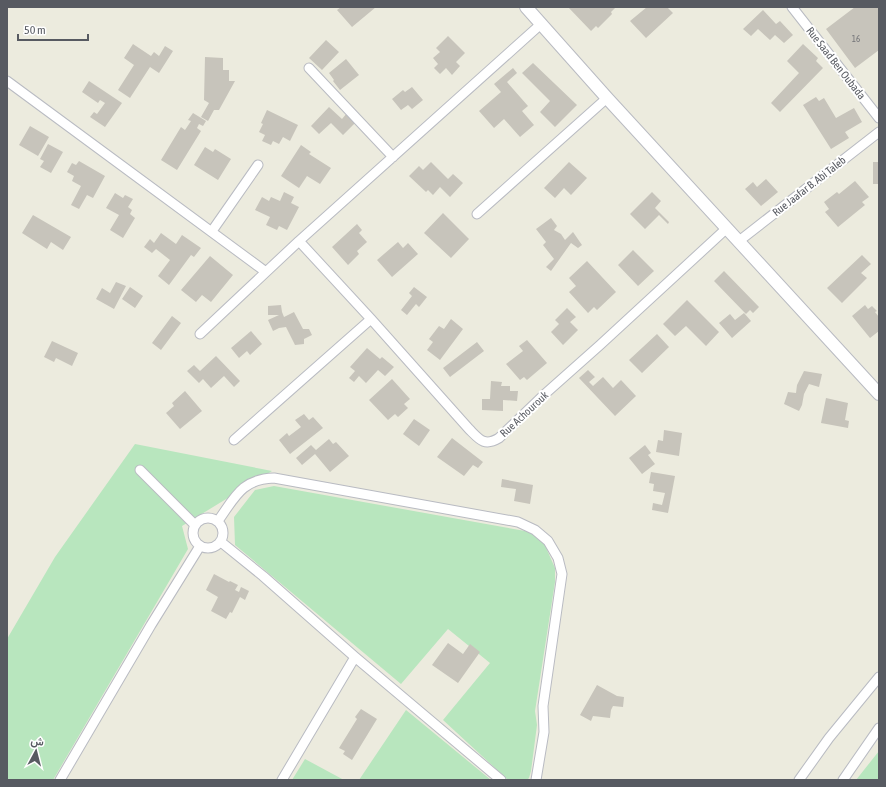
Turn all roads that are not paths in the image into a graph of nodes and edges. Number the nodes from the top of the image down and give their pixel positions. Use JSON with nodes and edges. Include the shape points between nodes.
{"nodes":[{"id":1,"x":526,"y":7,"type":"edge"},
{"id":2,"x":792,"y":7,"type":"edge"},
{"id":3,"x":541,"y":24,"type":"junction"},
{"id":4,"x":309,"y":68,"type":"dead end"},
{"id":5,"x":7,"y":81,"type":"edge"},
{"id":6,"x":607,"y":98,"type":"junction"},
{"id":7,"x":879,"y":118,"type":"edge"},
{"id":8,"x":879,"y":132,"type":"edge"},
{"id":9,"x":393,"y":157,"type":"junction"},
{"id":10,"x":258,"y":166,"type":"dead end"},
{"id":11,"x":477,"y":214,"type":"dead end"},
{"id":12,"x":727,"y":228,"type":"junction"},
{"id":13,"x":212,"y":231,"type":"junction"},
{"id":14,"x":299,"y":241,"type":"junction"},
{"id":15,"x":739,"y":241,"type":"junction"},
{"id":16,"x":266,"y":272,"type":"junction"},
{"id":17,"x":371,"y":319,"type":"junction"},
{"id":18,"x":200,"y":334,"type":"dead end"},
{"id":19,"x":879,"y":394,"type":"edge"},
{"id":20,"x":234,"y":440,"type":"dead end"},
{"id":21,"x":140,"y":470,"type":"dead end"},
{"id":22,"x":218,"y":521,"type":"junction"},
{"id":23,"x":195,"y":525,"type":"junction"},
{"id":24,"x":221,"y":542,"type":"junction"},
{"id":25,"x":200,"y":546,"type":"junction"},
{"id":26,"x":355,"y":657,"type":"junction"},
{"id":27,"x":879,"y":677,"type":"edge"},
{"id":28,"x":879,"y":728,"type":"edge"},
{"id":29,"x":60,"y":780,"type":"edge"},
{"id":30,"x":282,"y":780,"type":"edge"},
{"id":31,"x":501,"y":780,"type":"edge"},
{"id":32,"x":536,"y":780,"type":"edge"},
{"id":33,"x":799,"y":780,"type":"edge"},
{"id":34,"x":843,"y":780,"type":"edge"}],
"edges":[{"from":1,"to":3,"type":"street"},
{"from":2,"to":7,"type":"street","name":"Rue Saad Ben Oubada"},
{"from":3,"to":6,"type":"street"},
{"from":3,"to":9,"type":"street"},
{"from":4,"to":9,"type":"street"},
{"from":5,"to":13,"type":"street"},
{"from":6,"to":11,"type":"street"},
{"from":6,"to":12,"type":"street"},
{"from":8,"to":15,"type":"street","name":"Rue Jaafar B. Abi Taleb"},
{"from":9,"to":14,"type":"street"},
{"from":10,"to":13,"type":"street"},
{"from":12,"to":15,"type":"street"},
{"from":12,"to":17,"type":"street","name":"Rue Achourouk","via":[[492,442],[482,441],[469,429]]},
{"from":13,"to":16,"type":"street"},
{"from":14,"to":16,"type":"street"},
{"from":14,"to":17,"type":"street","name":"Rue Achourouk"},
{"from":15,"to":19,"type":"street"},
{"from":16,"to":18,"type":"street"},
{"from":17,"to":20,"type":"street"},
{"from":21,"to":23,"type":"street"},
{"from":22,"to":23,"type":"street","via":[[202,519]]},
{"from":22,"to":24,"type":"street","via":[[223,532]]},
{"from":22,"to":32,"type":"street","via":[[247,484],[274,478],[504,519],[528,526],[542,535],[554,549],[562,574],[543,706],[544,732]]},
{"from":23,"to":25,"type":"street","via":[[194,535]]},
{"from":24,"to":25,"type":"street","via":[[210,548]]},
{"from":24,"to":26,"type":"street"},
{"from":25,"to":29,"type":"street"},
{"from":26,"to":30,"type":"street"},
{"from":26,"to":31,"type":"street"},
{"from":27,"to":33,"type":"street","via":[[829,738]]},
{"from":28,"to":34,"type":"street"}]}
